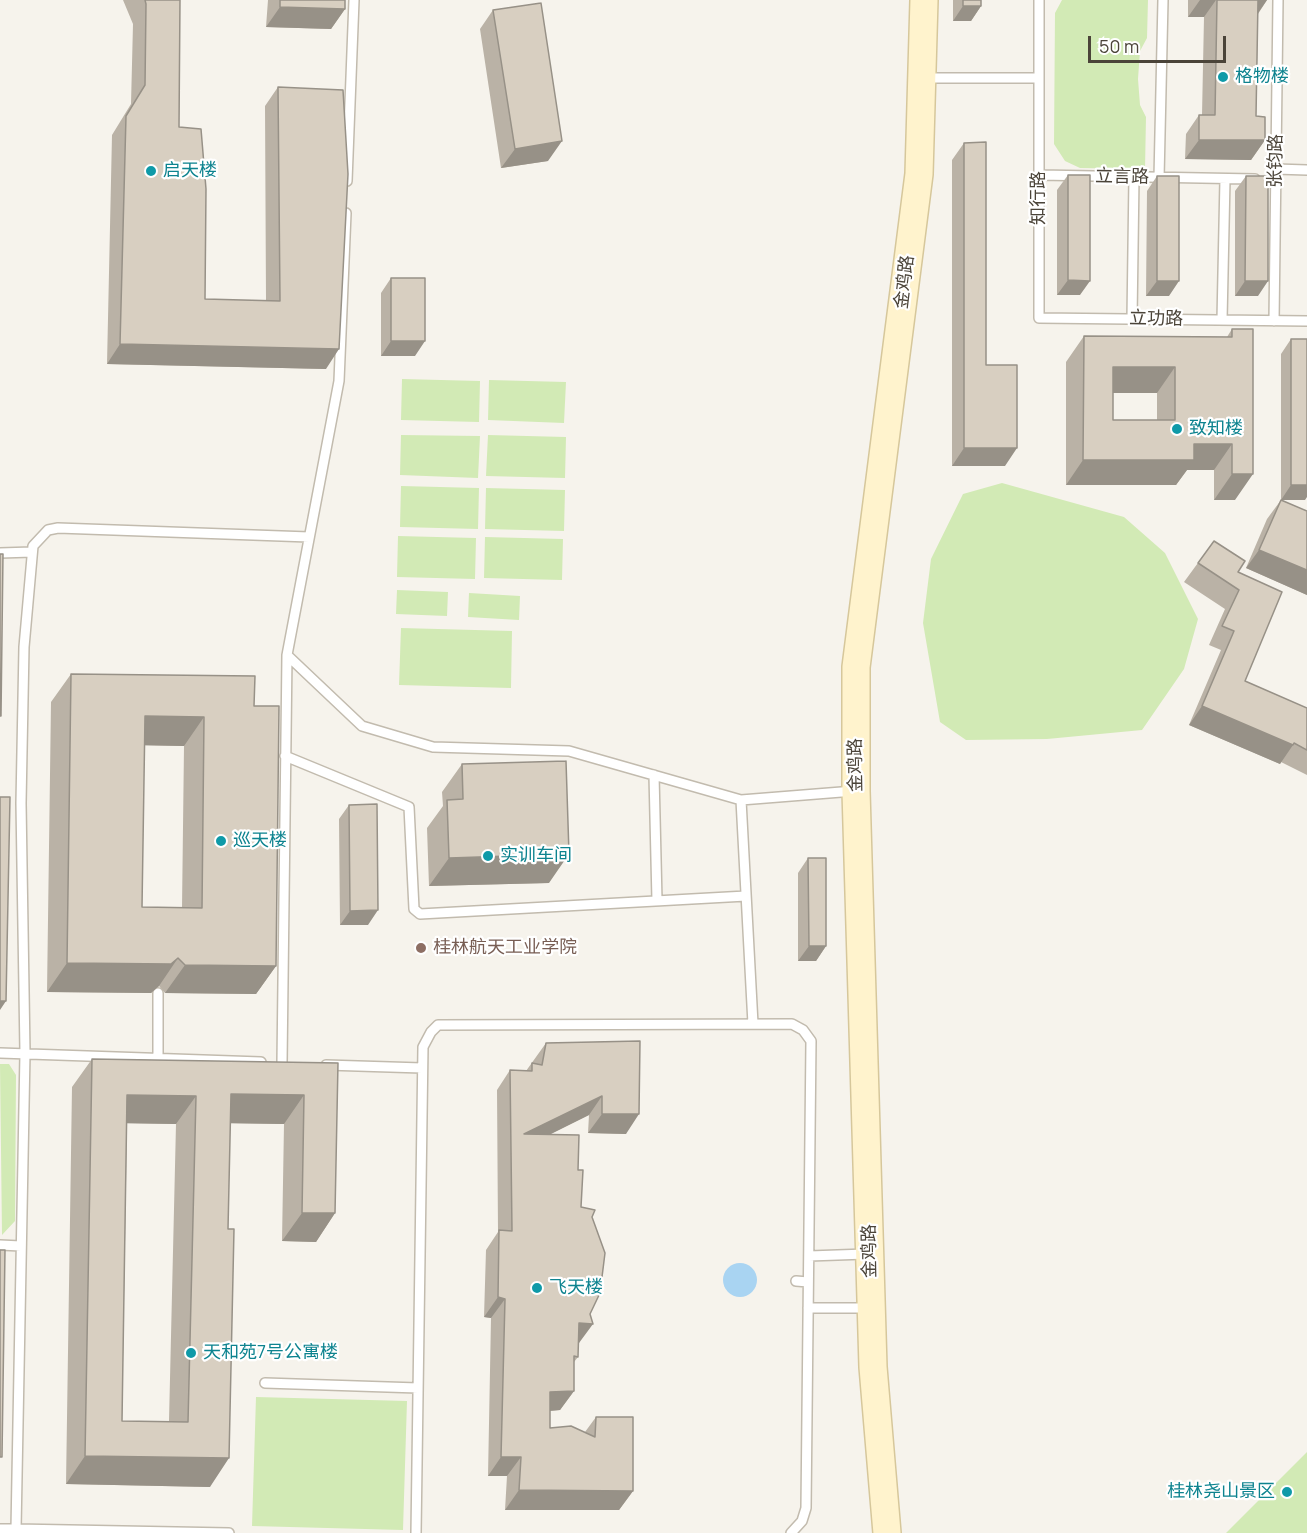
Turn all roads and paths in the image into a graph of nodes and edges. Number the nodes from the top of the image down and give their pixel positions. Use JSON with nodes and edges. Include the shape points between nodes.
{"nodes":[{"id":1,"x":354,"y":0,"type":"edge"},
{"id":2,"x":924,"y":0,"type":"edge"},
{"id":3,"x":1039,"y":0,"type":"edge"},
{"id":4,"x":1163,"y":0,"type":"edge"},
{"id":5,"x":1278,"y":0,"type":"edge"},
{"id":6,"x":923,"y":78,"type":"junction"},
{"id":7,"x":1039,"y":78,"type":"junction"},
{"id":8,"x":1307,"y":170,"type":"edge"},
{"id":9,"x":1276,"y":174,"type":"junction"},
{"id":10,"x":1040,"y":175,"type":"junction"},
{"id":11,"x":1134,"y":177,"type":"junction"},
{"id":12,"x":1160,"y":178,"type":"junction"},
{"id":13,"x":1225,"y":179,"type":"junction"},
{"id":14,"x":347,"y":190,"type":"edge"},
{"id":15,"x":346,"y":202,"type":"edge"},
{"id":16,"x":1039,"y":318,"type":"joint"},
{"id":17,"x":1132,"y":319,"type":"junction"},
{"id":18,"x":1222,"y":320,"type":"junction"},
{"id":19,"x":1274,"y":321,"type":"junction"},
{"id":20,"x":1307,"y":321,"type":"edge"},
{"id":21,"x":309,"y":537,"type":"junction"},
{"id":22,"x":32,"y":552,"type":"junction"},
{"id":23,"x":0,"y":553,"type":"edge"},
{"id":24,"x":286,"y":655,"type":"junction"},
{"id":25,"x":285,"y":756,"type":"junction"},
{"id":26,"x":654,"y":775,"type":"junction"},
{"id":27,"x":856,"y":791,"type":"junction"},
{"id":28,"x":741,"y":800,"type":"junction"},
{"id":29,"x":10,"y":803,"type":"edge"},
{"id":30,"x":21,"y":803,"type":"junction"},
{"id":31,"x":746,"y":896,"type":"junction"},
{"id":32,"x":657,"y":901,"type":"junction"},
{"id":33,"x":158,"y":993,"type":"dead end"},
{"id":34,"x":753,"y":1024,"type":"junction"},
{"id":35,"x":0,"y":1053,"type":"edge"},
{"id":36,"x":25,"y":1053,"type":"junction"},
{"id":37,"x":158,"y":1057,"type":"junction"},
{"id":38,"x":282,"y":1063,"type":"junction"},
{"id":39,"x":293,"y":1064,"type":"edge"},
{"id":40,"x":317,"y":1064,"type":"edge"},
{"id":41,"x":422,"y":1068,"type":"junction"},
{"id":42,"x":0,"y":1245,"type":"edge"},
{"id":43,"x":21,"y":1246,"type":"junction"},
{"id":44,"x":870,"y":1254,"type":"junction"},
{"id":45,"x":808,"y":1256,"type":"junction"},
{"id":46,"x":795,"y":1281,"type":"dead end"},
{"id":47,"x":808,"y":1282,"type":"junction"},
{"id":48,"x":808,"y":1308,"type":"junction"},
{"id":49,"x":871,"y":1308,"type":"junction"},
{"id":50,"x":265,"y":1383,"type":"dead end"},
{"id":51,"x":418,"y":1388,"type":"junction"},
{"id":52,"x":0,"y":1529,"type":"edge"},
{"id":53,"x":16,"y":1529,"type":"junction"},
{"id":54,"x":229,"y":1533,"type":"edge"},
{"id":55,"x":416,"y":1533,"type":"edge"},
{"id":56,"x":791,"y":1533,"type":"edge"},
{"id":57,"x":887,"y":1533,"type":"edge"}],
"edges":[{"from":1,"to":14,"type":"lane"},
{"from":2,"to":6,"type":"main road","name":"金鸡路"},
{"from":3,"to":7,"type":"lane","name":"知行路"},
{"from":4,"to":12,"type":"lane"},
{"from":5,"to":9,"type":"lane","name":"张钧路"},
{"from":6,"to":7,"type":"lane"},
{"from":6,"to":27,"type":"main road","name":"金鸡路","via":[[919,174],[856,667]]},
{"from":7,"to":10,"type":"lane","name":"知行路"},
{"from":8,"to":9,"type":"lane","name":"立言路"},
{"from":9,"to":13,"type":"lane","name":"立言路"},
{"from":9,"to":19,"type":"lane","name":"张钧路"},
{"from":10,"to":11,"type":"lane","name":"立言路"},
{"from":10,"to":16,"type":"lane","name":"知行路"},
{"from":11,"to":12,"type":"lane","name":"立言路"},
{"from":11,"to":17,"type":"lane"},
{"from":12,"to":13,"type":"lane","name":"立言路"},
{"from":13,"to":18,"type":"lane"},
{"from":15,"to":21,"type":"lane","via":[[339,381]]},
{"from":16,"to":17,"type":"lane","name":"立功路"},
{"from":17,"to":18,"type":"lane","name":"立功路"},
{"from":18,"to":19,"type":"lane","name":"立功路"},
{"from":19,"to":20,"type":"lane","name":"立功路"},
{"from":21,"to":22,"type":"lane","via":[[58,528],[43,533]]},
{"from":21,"to":24,"type":"lane"},
{"from":22,"to":23,"type":"lane"},
{"from":22,"to":30,"type":"lane","via":[[24,647]]},
{"from":24,"to":25,"type":"lane"},
{"from":24,"to":26,"type":"lane","via":[[351,717],[376,732],[446,749],[569,750]]},
{"from":25,"to":32,"type":"lane","via":[[409,807],[414,909],[420,914]]},
{"from":25,"to":38,"type":"lane"},
{"from":26,"to":28,"type":"lane"},
{"from":26,"to":32,"type":"lane"},
{"from":27,"to":28,"type":"lane"},
{"from":27,"to":44,"type":"main road","name":"金鸡路"},
{"from":28,"to":31,"type":"lane"},
{"from":29,"to":30,"type":"lane"},
{"from":30,"to":36,"type":"lane"},
{"from":31,"to":32,"type":"lane"},
{"from":31,"to":34,"type":"lane"},
{"from":33,"to":37,"type":"lane"},
{"from":34,"to":41,"type":"lane","via":[[438,1024],[423,1047]]},
{"from":34,"to":45,"type":"lane","via":[[798,1026],[811,1041]]},
{"from":35,"to":36,"type":"lane"},
{"from":36,"to":37,"type":"lane"},
{"from":36,"to":43,"type":"lane"},
{"from":37,"to":38,"type":"lane"},
{"from":38,"to":39,"type":"lane"},
{"from":40,"to":41,"type":"lane"},
{"from":41,"to":51,"type":"lane"},
{"from":42,"to":43,"type":"lane"},
{"from":43,"to":53,"type":"lane"},
{"from":44,"to":45,"type":"lane"},
{"from":44,"to":49,"type":"main road","name":"金鸡路"},
{"from":45,"to":47,"type":"lane"},
{"from":46,"to":47,"type":"lane"},
{"from":47,"to":48,"type":"lane"},
{"from":48,"to":49,"type":"lane"},
{"from":48,"to":56,"type":"lane","via":[[806,1508],[802,1521]]},
{"from":49,"to":57,"type":"main road","name":"金鸡路"},
{"from":50,"to":51,"type":"lane"},
{"from":51,"to":55,"type":"lane"},
{"from":52,"to":53,"type":"lane"},
{"from":53,"to":54,"type":"lane"}]}
